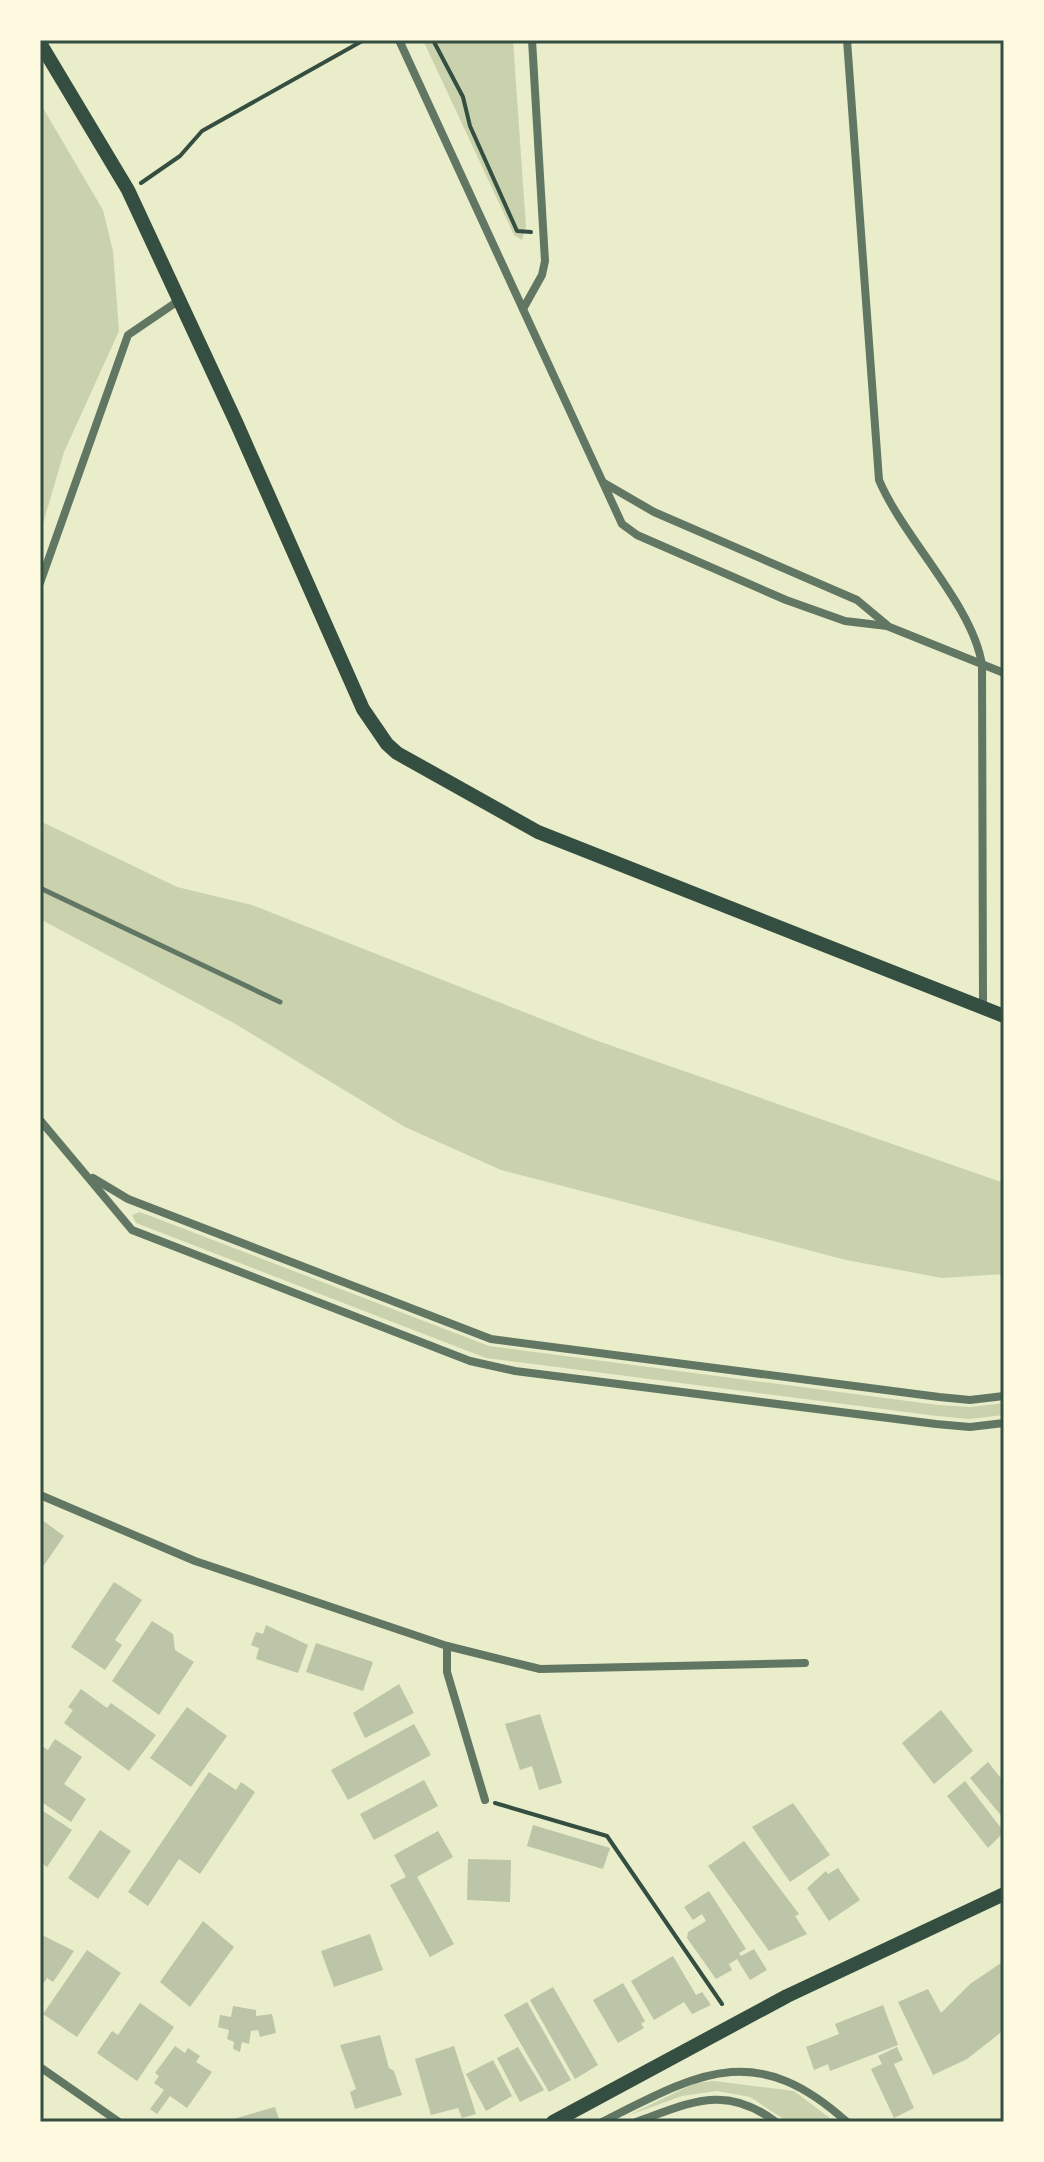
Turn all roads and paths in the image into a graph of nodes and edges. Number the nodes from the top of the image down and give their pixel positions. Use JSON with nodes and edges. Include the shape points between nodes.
{"nodes":[{"id":1,"x":364,"y":40,"type":"edge"},
{"id":2,"x":399,"y":40,"type":"edge"},
{"id":3,"x":433,"y":40,"type":"edge"},
{"id":4,"x":532,"y":40,"type":"edge"},
{"id":5,"x":847,"y":40,"type":"edge"},
{"id":6,"x":40,"y":43,"type":"edge"},
{"id":7,"x":128,"y":190,"type":"junction"},
{"id":8,"x":546,"y":231,"type":"junction"},
{"id":9,"x":181,"y":299,"type":"junction"},
{"id":10,"x":523,"y":309,"type":"junction"},
{"id":11,"x":603,"y":483,"type":"junction"},
{"id":12,"x":40,"y":583,"type":"edge"},
{"id":13,"x":887,"y":626,"type":"junction"},
{"id":14,"x":982,"y":665,"type":"junction"},
{"id":15,"x":1004,"y":673,"type":"edge"},
{"id":16,"x":40,"y":888,"type":"edge"},
{"id":17,"x":280,"y":1002,"type":"dead end"},
{"id":18,"x":983,"y":1008,"type":"junction"},
{"id":19,"x":1004,"y":1016,"type":"edge"},
{"id":20,"x":40,"y":1120,"type":"edge"},
{"id":21,"x":89,"y":1176,"type":"junction"},
{"id":22,"x":1004,"y":1396,"type":"edge"},
{"id":23,"x":1004,"y":1423,"type":"edge"},
{"id":24,"x":40,"y":1495,"type":"edge"},
{"id":25,"x":447,"y":1646,"type":"junction"},
{"id":26,"x":805,"y":1663,"type":"dead end"},
{"id":27,"x":485,"y":1800,"type":"joint"},
{"id":28,"x":1004,"y":1894,"type":"edge"},
{"id":29,"x":722,"y":2004,"type":"dead end"},
{"id":30,"x":40,"y":2067,"type":"edge"},
{"id":31,"x":560,"y":2121,"type":"edge"},
{"id":32,"x":119,"y":2122,"type":"edge"},
{"id":33,"x":602,"y":2122,"type":"edge"},
{"id":34,"x":636,"y":2122,"type":"edge"},
{"id":35,"x":776,"y":2122,"type":"edge"},
{"id":36,"x":847,"y":2122,"type":"edge"}],
"edges":[{"from":1,"to":7,"type":"path","via":[[202,131],[180,156]]},
{"from":2,"to":10,"type":"street"},
{"from":3,"to":8,"type":"path","via":[[463,97],[470,126],[517,231]]},
{"from":4,"to":8,"type":"street"},
{"from":5,"to":14,"type":"street","via":[[879,480],[896,516],[970,628]]},
{"from":6,"to":7,"type":"main road"},
{"from":7,"to":9,"type":"main road"},
{"from":8,"to":10,"type":"street","via":[[544,271]]},
{"from":9,"to":12,"type":"street","via":[[128,335]]},
{"from":9,"to":18,"type":"main road","via":[[363,709],[387,744],[538,832]]},
{"from":10,"to":11,"type":"street"},
{"from":11,"to":13,"type":"street","via":[[654,512],[857,600]]},
{"from":11,"to":13,"type":"street","via":[[619,519],[637,535],[826,615]]},
{"from":13,"to":14,"type":"street"},
{"from":14,"to":15,"type":"street"},
{"from":14,"to":18,"type":"street"},
{"from":16,"to":17,"type":"lane"},
{"from":18,"to":19,"type":"main road"},
{"from":20,"to":21,"type":"street"},
{"from":21,"to":22,"type":"street","via":[[128,1199],[491,1339],[939,1397]]},
{"from":21,"to":23,"type":"street","via":[[132,1230],[484,1365],[936,1424]]},
{"from":24,"to":25,"type":"street","via":[[195,1561]]},
{"from":25,"to":26,"type":"street","via":[[540,1669]]},
{"from":25,"to":27,"type":"street","via":[[447,1672]]},
{"from":27,"to":29,"type":"path","via":[[607,1836]]},
{"from":28,"to":31,"type":"main road","via":[[761,2009]]},
{"from":30,"to":32,"type":"street"},
{"from":33,"to":36,"type":"street","via":[[692,2078],[730,2072],[797,2084]]},
{"from":34,"to":35,"type":"street","via":[[721,2098],[745,2102]]}]}
